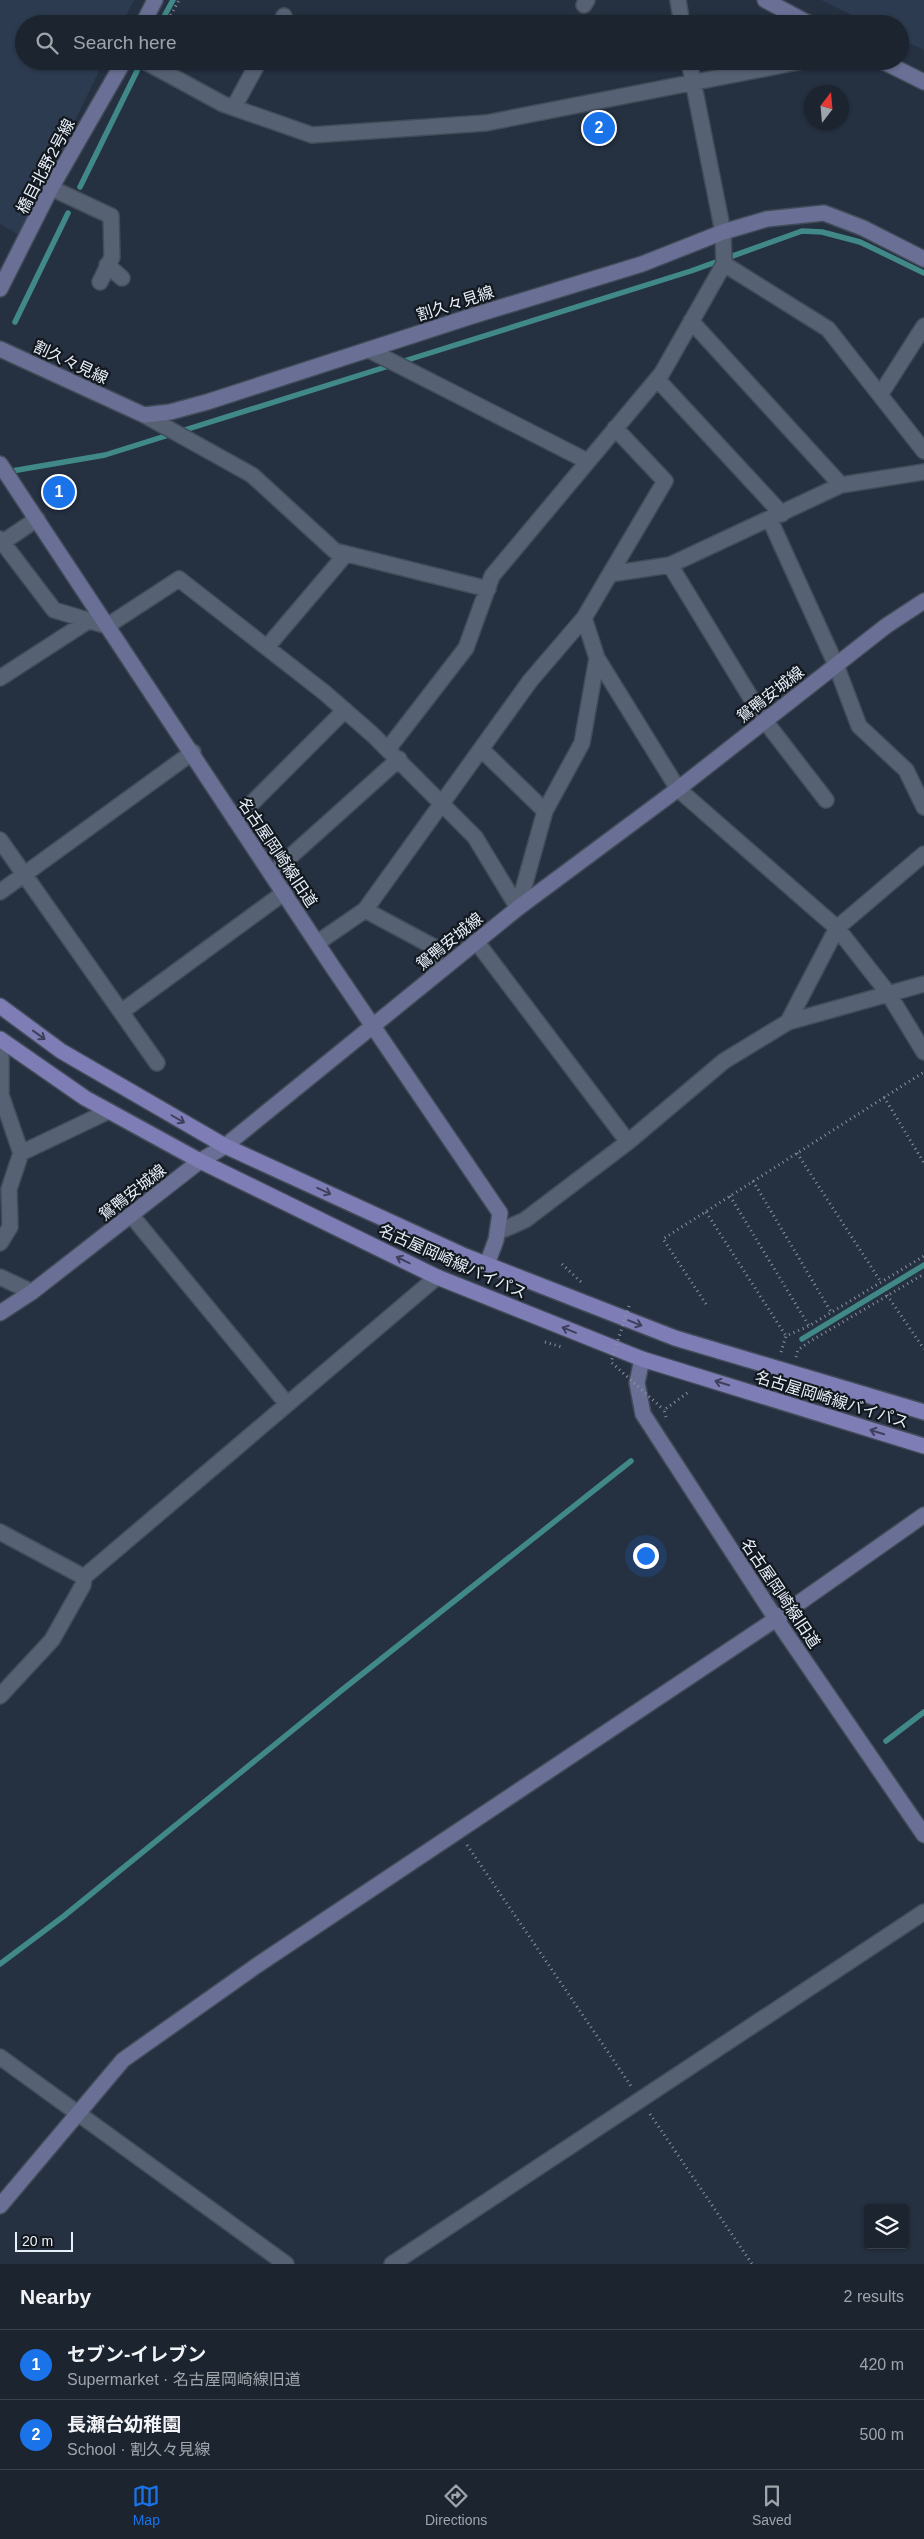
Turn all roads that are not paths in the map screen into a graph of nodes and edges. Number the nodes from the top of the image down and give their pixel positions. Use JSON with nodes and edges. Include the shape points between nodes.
{"nodes":[{"id":1,"x":155,"y":0,"type":"edge"},
{"id":2,"x":678,"y":0,"type":"edge"},
{"id":3,"x":765,"y":0,"type":"edge"},
{"id":4,"x":148,"y":15,"type":"edge"},
{"id":5,"x":680,"y":15,"type":"edge"},
{"id":6,"x":793,"y":15,"type":"edge"},
{"id":7,"x":119,"y":70,"type":"edge"},
{"id":8,"x":162,"y":70,"type":"edge"},
{"id":9,"x":254,"y":70,"type":"edge"},
{"id":10,"x":690,"y":70,"type":"edge"},
{"id":11,"x":755,"y":70,"type":"edge"},
{"id":12,"x":900,"y":70,"type":"edge"},
{"id":13,"x":692,"y":82,"type":"junction"},
{"id":14,"x":924,"y":82,"type":"edge"},
{"id":15,"x":234,"y":107,"type":"junction"},
{"id":16,"x":51,"y":188,"type":"junction"},
{"id":17,"x":722,"y":232,"type":"junction"},
{"id":18,"x":924,"y":259,"type":"edge"},
{"id":19,"x":107,"y":264,"type":"junction"},
{"id":20,"x":724,"y":264,"type":"junction"},
{"id":21,"x":122,"y":278,"type":"dead end"},
{"id":22,"x":100,"y":282,"type":"dead end"},
{"id":23,"x":0,"y":290,"type":"edge"},
{"id":24,"x":692,"y":321,"type":"junction"},
{"id":25,"x":924,"y":326,"type":"edge"},
{"id":26,"x":0,"y":348,"type":"edge"},
{"id":27,"x":371,"y":351,"type":"junction"},
{"id":28,"x":656,"y":379,"type":"junction"},
{"id":29,"x":880,"y":395,"type":"junction"},
{"id":30,"x":144,"y":415,"type":"junction"},
{"id":31,"x":615,"y":428,"type":"junction"},
{"id":32,"x":924,"y":451,"type":"edge"},
{"id":33,"x":587,"y":461,"type":"junction"},
{"id":34,"x":0,"y":464,"type":"edge"},
{"id":35,"x":924,"y":472,"type":"edge"},
{"id":36,"x":841,"y":485,"type":"junction"},
{"id":37,"x":776,"y":517,"type":"junction"},
{"id":38,"x":37,"y":519,"type":"junction"},
{"id":39,"x":1,"y":542,"type":"edge"},
{"id":40,"x":346,"y":554,"type":"junction"},
{"id":41,"x":670,"y":565,"type":"junction"},
{"id":42,"x":610,"y":574,"type":"junction"},
{"id":43,"x":488,"y":588,"type":"junction"},
{"id":44,"x":924,"y":601,"type":"edge"},
{"id":45,"x":584,"y":618,"type":"junction"},
{"id":46,"x":88,"y":620,"type":"junction"},
{"id":47,"x":107,"y":626,"type":"junction"},
{"id":48,"x":267,"y":648,"type":"junction"},
{"id":49,"x":597,"y":658,"type":"junction"},
{"id":50,"x":836,"y":665,"type":"junction"},
{"id":51,"x":0,"y":678,"type":"edge"},
{"id":52,"x":345,"y":710,"type":"junction"},
{"id":53,"x":765,"y":721,"type":"junction"},
{"id":54,"x":481,"y":749,"type":"junction"},
{"id":55,"x":193,"y":752,"type":"junction"},
{"id":56,"x":393,"y":754,"type":"junction"},
{"id":57,"x":678,"y":789,"type":"junction"},
{"id":58,"x":826,"y":800,"type":"dead end"},
{"id":59,"x":442,"y":803,"type":"junction"},
{"id":60,"x":924,"y":807,"type":"edge"},
{"id":61,"x":545,"y":811,"type":"junction"},
{"id":62,"x":235,"y":820,"type":"junction"},
{"id":63,"x":0,"y":840,"type":"edge"},
{"id":64,"x":924,"y":854,"type":"edge"},
{"id":65,"x":272,"y":873,"type":"junction"},
{"id":66,"x":25,"y":876,"type":"junction"},
{"id":67,"x":0,"y":892,"type":"edge"},
{"id":68,"x":285,"y":892,"type":"junction"},
{"id":69,"x":518,"y":908,"type":"junction"},
{"id":70,"x":365,"y":910,"type":"junction"},
{"id":71,"x":837,"y":928,"type":"junction"},
{"id":72,"x":476,"y":941,"type":"junction"},
{"id":73,"x":317,"y":943,"type":"junction"},
{"id":74,"x":433,"y":976,"type":"junction"},
{"id":75,"x":924,"y":984,"type":"edge"},
{"id":76,"x":888,"y":993,"type":"junction"},
{"id":77,"x":0,"y":1006,"type":"edge"},
{"id":78,"x":121,"y":1012,"type":"junction"},
{"id":79,"x":788,"y":1022,"type":"junction"},
{"id":80,"x":373,"y":1024,"type":"junction"},
{"id":81,"x":1,"y":1039,"type":"edge"},
{"id":82,"x":924,"y":1052,"type":"edge"},
{"id":83,"x":157,"y":1063,"type":"dead end"},
{"id":84,"x":109,"y":1110,"type":"junction"},
{"id":85,"x":628,"y":1142,"type":"junction"},
{"id":86,"x":225,"y":1146,"type":"junction"},
{"id":87,"x":21,"y":1153,"type":"junction"},
{"id":88,"x":200,"y":1161,"type":"junction"},
{"id":89,"x":132,"y":1215,"type":"junction"},
{"id":90,"x":498,"y":1232,"type":"junction"},
{"id":91,"x":0,"y":1243,"type":"edge"},
{"id":92,"x":487,"y":1264,"type":"junction"},
{"id":93,"x":0,"y":1277,"type":"edge"},
{"id":94,"x":437,"y":1277,"type":"junction"},
{"id":95,"x":32,"y":1292,"type":"junction"},
{"id":96,"x":0,"y":1313,"type":"edge"},
{"id":97,"x":642,"y":1359,"type":"junction"},
{"id":98,"x":287,"y":1404,"type":"junction"},
{"id":99,"x":924,"y":1412,"type":"edge"},
{"id":100,"x":924,"y":1446,"type":"edge"},
{"id":101,"x":924,"y":1515,"type":"edge"},
{"id":102,"x":0,"y":1532,"type":"edge"},
{"id":103,"x":84,"y":1577,"type":"junction"},
{"id":104,"x":776,"y":1619,"type":"junction"},
{"id":105,"x":0,"y":1696,"type":"edge"},
{"id":106,"x":924,"y":1835,"type":"edge"},
{"id":107,"x":924,"y":1912,"type":"edge"},
{"id":108,"x":0,"y":2057,"type":"edge"},
{"id":109,"x":76,"y":2113,"type":"junction"},
{"id":110,"x":0,"y":2206,"type":"edge"},
{"id":111,"x":286,"y":2264,"type":"edge"},
{"id":112,"x":392,"y":2264,"type":"edge"}],
"edges":[{"from":1,"to":4,"type":"street"},
{"from":2,"to":5,"type":"street"},
{"from":3,"to":6,"type":"street"},
{"from":7,"to":16,"type":"street","name":"橋目北野2号線"},
{"from":8,"to":15,"type":"street"},
{"from":9,"to":15,"type":"street"},
{"from":10,"to":13,"type":"street"},
{"from":11,"to":13,"type":"street"},
{"from":12,"to":14,"type":"street"},
{"from":13,"to":15,"type":"street","via":[[486,123],[312,135]]},
{"from":13,"to":17,"type":"street"},
{"from":16,"to":19,"type":"street","via":[[111,216],[112,257]]},
{"from":16,"to":23,"type":"street","name":"橋目北野2号線"},
{"from":17,"to":18,"type":"street","name":"割久々見線","via":[[768,220],[824,213],[863,228]]},
{"from":17,"to":20,"type":"street"},
{"from":17,"to":27,"type":"street","name":"割久々見線","via":[[642,264]]},
{"from":19,"to":21,"type":"street"},
{"from":19,"to":22,"type":"street"},
{"from":20,"to":24,"type":"street"},
{"from":20,"to":29,"type":"street","via":[[828,329]]},
{"from":24,"to":28,"type":"street"},
{"from":24,"to":36,"type":"street"},
{"from":25,"to":29,"type":"street"},
{"from":26,"to":30,"type":"street","name":"割久々見線"},
{"from":27,"to":30,"type":"street","name":"割久々見線","via":[[207,402]]},
{"from":27,"to":33,"type":"street"},
{"from":28,"to":31,"type":"street"},
{"from":28,"to":37,"type":"street"},
{"from":29,"to":32,"type":"street"},
{"from":30,"to":40,"type":"street","via":[[252,475],[335,551]]},
{"from":31,"to":33,"type":"street"},
{"from":31,"to":42,"type":"street","via":[[665,481]]},
{"from":33,"to":43,"type":"street","via":[[492,576]]},
{"from":34,"to":38,"type":"street","name":"名古屋岡崎線旧道"},
{"from":35,"to":36,"type":"street"},
{"from":36,"to":37,"type":"street"},
{"from":37,"to":41,"type":"street"},
{"from":37,"to":50,"type":"street"},
{"from":38,"to":39,"type":"street"},
{"from":38,"to":47,"type":"street","name":"名古屋岡崎線旧道"},
{"from":39,"to":46,"type":"street","via":[[54,610]]},
{"from":40,"to":43,"type":"street"},
{"from":40,"to":48,"type":"street"},
{"from":41,"to":42,"type":"street"},
{"from":41,"to":53,"type":"street"},
{"from":42,"to":45,"type":"street"},
{"from":43,"to":56,"type":"street","via":[[466,648]]},
{"from":44,"to":50,"type":"street","name":"鴛鴨安城線"},
{"from":45,"to":49,"type":"street"},
{"from":45,"to":54,"type":"street","via":[[530,681]]},
{"from":46,"to":47,"type":"street"},
{"from":46,"to":51,"type":"street"},
{"from":47,"to":48,"type":"street","via":[[179,579]]},
{"from":47,"to":55,"type":"street","name":"名古屋岡崎線旧道"},
{"from":48,"to":52,"type":"street"},
{"from":49,"to":57,"type":"street"},
{"from":49,"to":61,"type":"street","via":[[582,743]]},
{"from":50,"to":53,"type":"street","name":"鴛鴨安城線"},
{"from":50,"to":60,"type":"street","via":[[859,726],[906,770]]},
{"from":52,"to":56,"type":"street"},
{"from":52,"to":62,"type":"street"},
{"from":53,"to":57,"type":"street","name":"鴛鴨安城線"},
{"from":53,"to":58,"type":"street"},
{"from":54,"to":59,"type":"street"},
{"from":54,"to":61,"type":"street"},
{"from":55,"to":62,"type":"street","name":"名古屋岡崎線旧道"},
{"from":55,"to":66,"type":"street"},
{"from":56,"to":59,"type":"street"},
{"from":56,"to":65,"type":"street"},
{"from":57,"to":69,"type":"street","name":"鴛鴨安城線"},
{"from":57,"to":71,"type":"street"},
{"from":59,"to":69,"type":"street","via":[[475,837]]},
{"from":59,"to":70,"type":"street"},
{"from":61,"to":69,"type":"street"},
{"from":62,"to":65,"type":"street","name":"名古屋岡崎線旧道"},
{"from":63,"to":66,"type":"street"},
{"from":64,"to":71,"type":"street"},
{"from":65,"to":68,"type":"street","name":"名古屋岡崎線旧道"},
{"from":66,"to":67,"type":"street"},
{"from":66,"to":78,"type":"street"},
{"from":68,"to":73,"type":"street","name":"名古屋岡崎線旧道"},
{"from":68,"to":78,"type":"street"},
{"from":69,"to":72,"type":"street","name":"鴛鴨安城線"},
{"from":70,"to":73,"type":"street"},
{"from":70,"to":74,"type":"street","via":[[436,948]]},
{"from":71,"to":76,"type":"street"},
{"from":71,"to":79,"type":"street"},
{"from":72,"to":74,"type":"street","name":"鴛鴨安城線"},
{"from":72,"to":85,"type":"street"},
{"from":73,"to":80,"type":"street","name":"名古屋岡崎線旧道"},
{"from":74,"to":80,"type":"street","name":"鴛鴨安城線"},
{"from":75,"to":76,"type":"street"},
{"from":76,"to":79,"type":"street"},
{"from":76,"to":82,"type":"street"},
{"from":77,"to":86,"type":"main road","name":"名古屋岡崎線バイパス","one_way":true,"via":[[61,1051]]},
{"from":78,"to":83,"type":"street"},
{"from":79,"to":85,"type":"street","via":[[724,1061]]},
{"from":80,"to":86,"type":"street","name":"鴛鴨安城線"},
{"from":80,"to":90,"type":"street","name":"名古屋岡崎線旧道","via":[[500,1213]]},
{"from":81,"to":84,"type":"main road","name":"名古屋岡崎線バイパス","via":[[85,1098]]},
{"from":81,"to":87,"type":"street","via":[[1,1096]]},
{"from":84,"to":87,"type":"street"},
{"from":84,"to":88,"type":"main road","name":"名古屋岡崎線バイパス"},
{"from":85,"to":90,"type":"street","via":[[525,1220]]},
{"from":86,"to":88,"type":"street","name":"鴛鴨安城線"},
{"from":86,"to":92,"type":"main road","name":"名古屋岡崎線バイパス","one_way":true},
{"from":87,"to":91,"type":"street","via":[[9,1189],[10,1226]]},
{"from":88,"to":89,"type":"street","name":"鴛鴨安城線"},
{"from":94,"to":88,"type":"main road","name":"名古屋岡崎線バイパス","one_way":true},
{"from":89,"to":95,"type":"street","name":"鴛鴨安城線"},
{"from":89,"to":98,"type":"street"},
{"from":90,"to":92,"type":"street","name":"名古屋岡崎線旧道"},
{"from":92,"to":99,"type":"main road","name":"名古屋岡崎線バイパス","one_way":true,"via":[[675,1338]]},
{"from":93,"to":95,"type":"street"},
{"from":97,"to":94,"type":"main road","name":"名古屋岡崎線バイパス","one_way":true},
{"from":94,"to":98,"type":"street"},
{"from":95,"to":96,"type":"street","name":"鴛鴨安城線"},
{"from":100,"to":97,"type":"main road","name":"名古屋岡崎線バイパス","one_way":true},
{"from":97,"to":104,"type":"street","name":"名古屋岡崎線旧道","via":[[637,1383],[643,1414]]},
{"from":98,"to":103,"type":"street"},
{"from":101,"to":104,"type":"street"},
{"from":102,"to":103,"type":"street"},
{"from":103,"to":105,"type":"street","via":[[83,1586],[52,1640]]},
{"from":104,"to":106,"type":"street","name":"名古屋岡崎線旧道"},
{"from":104,"to":109,"type":"street","via":[[256,1966],[122,2060]]},
{"from":107,"to":112,"type":"street"},
{"from":108,"to":109,"type":"street"},
{"from":109,"to":110,"type":"street"},
{"from":109,"to":111,"type":"street"}]}
